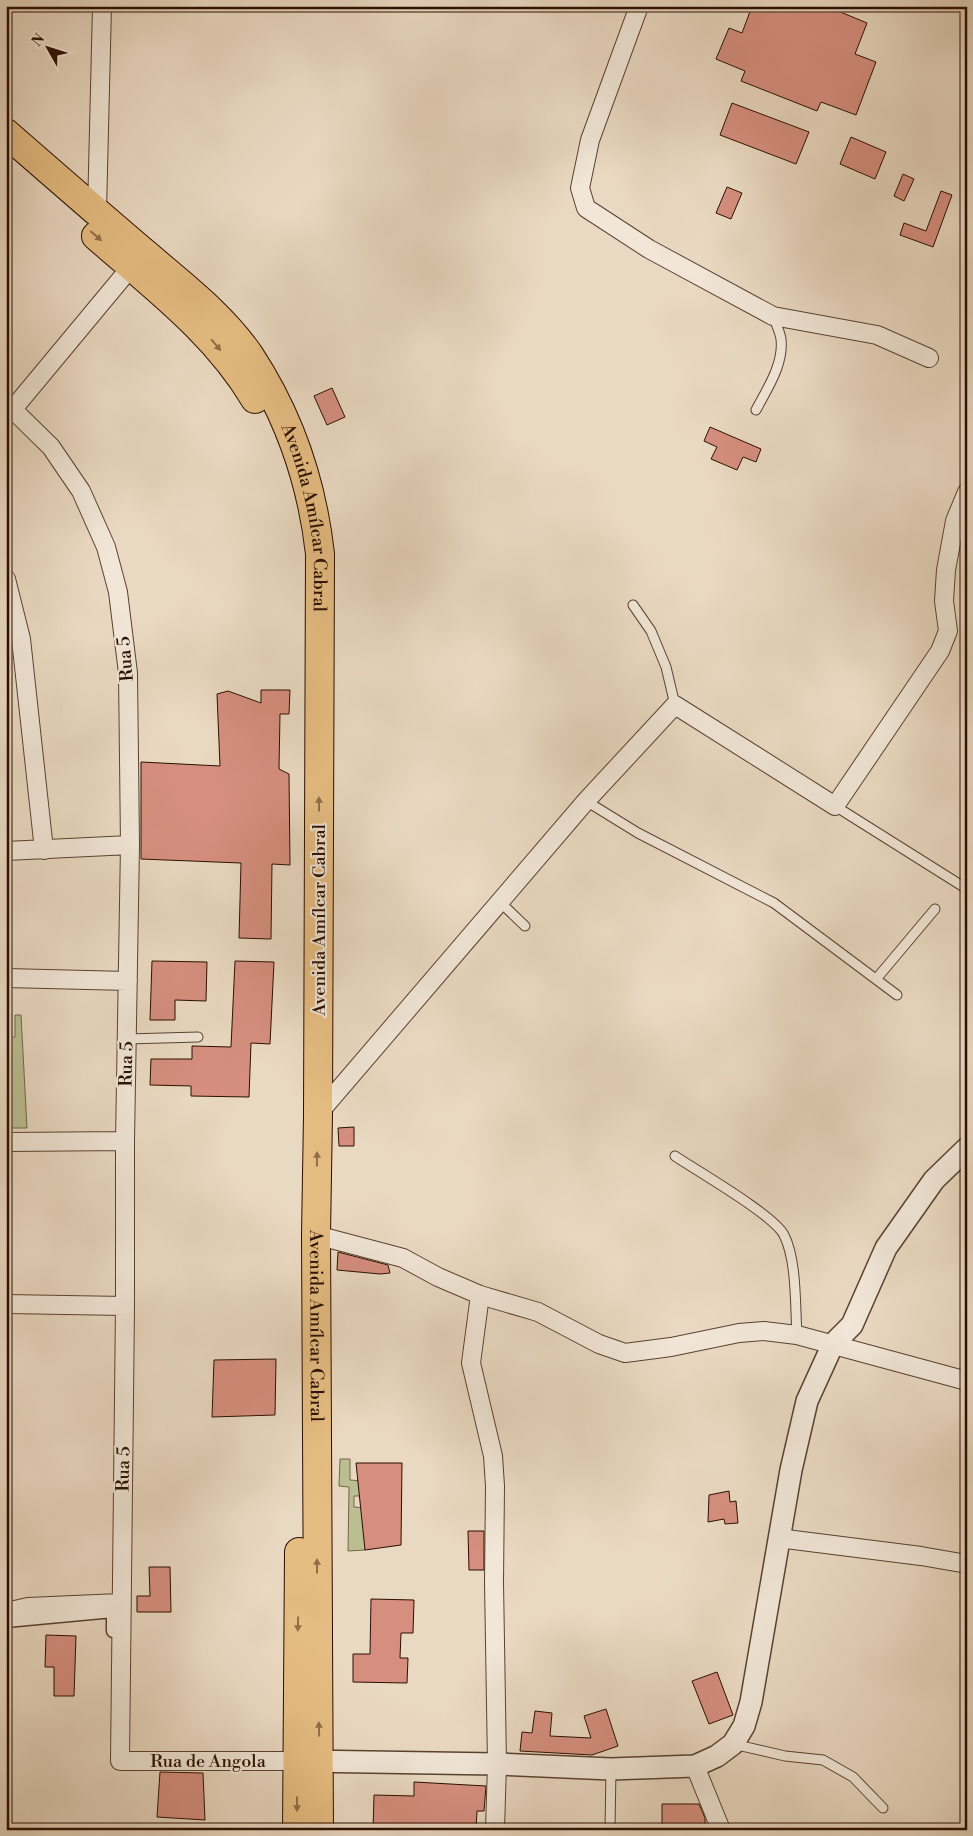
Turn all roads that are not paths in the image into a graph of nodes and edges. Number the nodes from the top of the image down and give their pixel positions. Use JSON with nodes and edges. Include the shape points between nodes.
{"nodes":[{"id":1,"x":102,"y":6,"type":"edge"},
{"id":2,"x":639,"y":6,"type":"edge"},
{"id":3,"x":6,"y":133,"type":"edge"},
{"id":4,"x":6,"y":158,"type":"edge"},
{"id":5,"x":97,"y":212,"type":"junction"},
{"id":6,"x":131,"y":267,"type":"junction"},
{"id":7,"x":773,"y":316,"type":"junction"},
{"id":8,"x":929,"y":358,"type":"dead end"},
{"id":9,"x":10,"y":406,"type":"edge"},
{"id":10,"x":756,"y":410,"type":"dead end"},
{"id":11,"x":967,"y":492,"type":"edge"},
{"id":12,"x":6,"y":579,"type":"edge"},
{"id":13,"x":633,"y":605,"type":"dead end"},
{"id":14,"x":10,"y":613,"type":"edge"},
{"id":15,"x":675,"y":705,"type":"junction"},
{"id":16,"x":586,"y":802,"type":"junction"},
{"id":17,"x":835,"y":806,"type":"junction"},
{"id":18,"x":130,"y":845,"type":"junction"},
{"id":19,"x":44,"y":850,"type":"junction"},
{"id":20,"x":6,"y":851,"type":"edge"},
{"id":21,"x":967,"y":889,"type":"edge"},
{"id":22,"x":500,"y":902,"type":"junction"},
{"id":23,"x":936,"y":909,"type":"dead end"},
{"id":24,"x":525,"y":926,"type":"dead end"},
{"id":25,"x":6,"y":978,"type":"edge"},
{"id":26,"x":877,"y":978,"type":"junction"},
{"id":27,"x":128,"y":981,"type":"junction"},
{"id":28,"x":897,"y":995,"type":"dead end"},
{"id":29,"x":198,"y":1037,"type":"dead end"},
{"id":30,"x":127,"y":1039,"type":"junction"},
{"id":31,"x":318,"y":1114,"type":"junction"},
{"id":32,"x":125,"y":1141,"type":"junction"},
{"id":33,"x":6,"y":1142,"type":"edge"},
{"id":34,"x":967,"y":1148,"type":"edge"},
{"id":35,"x":675,"y":1156,"type":"dead end"},
{"id":36,"x":316,"y":1235,"type":"junction"},
{"id":37,"x":480,"y":1295,"type":"junction"},
{"id":38,"x":6,"y":1304,"type":"edge"},
{"id":39,"x":125,"y":1306,"type":"junction"},
{"id":40,"x":797,"y":1335,"type":"junction"},
{"id":41,"x":833,"y":1344,"type":"junction"},
{"id":42,"x":967,"y":1381,"type":"edge"},
{"id":43,"x":778,"y":1538,"type":"junction"},
{"id":44,"x":967,"y":1564,"type":"edge"},
{"id":45,"x":120,"y":1603,"type":"junction"},
{"id":46,"x":6,"y":1612,"type":"edge"},
{"id":47,"x":6,"y":1621,"type":"edge"},
{"id":48,"x":733,"y":1744,"type":"junction"},
{"id":49,"x":116,"y":1757,"type":"junction"},
{"id":50,"x":308,"y":1761,"type":"junction"},
{"id":51,"x":497,"y":1764,"type":"junction"},
{"id":52,"x":695,"y":1766,"type":"junction"},
{"id":53,"x":611,"y":1769,"type":"junction"},
{"id":54,"x":883,"y":1808,"type":"dead end"},
{"id":55,"x":297,"y":1830,"type":"edge"},
{"id":56,"x":319,"y":1830,"type":"edge"},
{"id":57,"x":495,"y":1830,"type":"edge"},
{"id":58,"x":610,"y":1830,"type":"edge"},
{"id":59,"x":721,"y":1830,"type":"edge"}],
"edges":[{"from":1,"to":5,"type":"street"},
{"from":2,"to":7,"type":"street","via":[[590,140],[580,188],[586,208],[649,249]]},
{"from":3,"to":5,"type":"main road","name":"Avenida Amílcar Cabral"},
{"from":4,"to":6,"type":"main road","name":"Avenida Amílcar Cabral","one_way":true},
{"from":31,"to":5,"type":"main road","name":"Avenida Amílcar Cabral","one_way":true,"via":[[320,554],[309,487],[281,409],[249,355],[205,304]]},
{"from":6,"to":9,"type":"street"},
{"from":6,"to":50,"type":"main road","name":"Avenida Amílcar Cabral","one_way":true,"via":[[192,318],[239,374],[269,424],[281,454],[298,517],[301,557]]},
{"from":7,"to":8,"type":"street","via":[[877,336]]},
{"from":7,"to":10,"type":"lane","via":[[781,339],[779,357],[773,378]]},
{"from":9,"to":18,"type":"street","name":"Rua 5","via":[[51,447],[80,491],[106,547],[118,592],[128,673]]},
{"from":11,"to":17,"type":"street","via":[[955,521],[946,570],[944,601],[948,630],[940,651]]},
{"from":12,"to":14,"type":"street"},
{"from":13,"to":15,"type":"lane","via":[[651,631],[666,667]]},
{"from":14,"to":19,"type":"street","via":[[21,639]]},
{"from":15,"to":16,"type":"street"},
{"from":15,"to":17,"type":"street"},
{"from":16,"to":22,"type":"street"},
{"from":16,"to":26,"type":"lane","via":[[669,850],[774,903]]},
{"from":17,"to":21,"type":"lane"},
{"from":18,"to":19,"type":"street"},
{"from":18,"to":27,"type":"street","name":"Rua 5"},
{"from":19,"to":20,"type":"street"},
{"from":22,"to":24,"type":"lane"},
{"from":22,"to":31,"type":"street"},
{"from":23,"to":26,"type":"lane"},
{"from":25,"to":27,"type":"street"},
{"from":26,"to":28,"type":"lane"},
{"from":27,"to":30,"type":"street","name":"Rua 5"},
{"from":29,"to":30,"type":"lane"},
{"from":30,"to":32,"type":"street","name":"Rua 5"},
{"from":36,"to":31,"type":"main road","name":"Avenida Amílcar Cabral","one_way":true},
{"from":32,"to":33,"type":"street"},
{"from":32,"to":39,"type":"street","name":"Rua 5"},
{"from":34,"to":41,"type":"street","via":[[934,1180],[886,1248],[852,1325]]},
{"from":35,"to":40,"type":"lane","via":[[766,1217],[783,1234],[790,1254]]},
{"from":36,"to":37,"type":"street","via":[[404,1258]]},
{"from":50,"to":36,"type":"main road","name":"Avenida Amílcar Cabral","one_way":true},
{"from":37,"to":40,"type":"street","via":[[538,1312],[599,1344],[625,1353],[738,1334]]},
{"from":37,"to":51,"type":"street","via":[[471,1363],[493,1456],[495,1486]]},
{"from":38,"to":39,"type":"street"},
{"from":39,"to":45,"type":"street","name":"Rua 5"},
{"from":40,"to":41,"type":"street"},
{"from":41,"to":42,"type":"street"},
{"from":41,"to":43,"type":"street","via":[[807,1401]]},
{"from":43,"to":44,"type":"street"},
{"from":43,"to":48,"type":"street","via":[[751,1702],[744,1726]]},
{"from":45,"to":46,"type":"street","via":[[28,1607]]},
{"from":45,"to":49,"type":"street","name":"Rua 5"},
{"from":47,"to":49,"type":"street","via":[[113,1610]]},
{"from":48,"to":52,"type":"street"},
{"from":48,"to":54,"type":"lane","via":[[785,1756],[823,1760],[853,1777]]},
{"from":49,"to":50,"type":"street","name":"Rua de Angola"},
{"from":50,"to":51,"type":"street"},
{"from":50,"to":55,"type":"main road","name":"Avenida Amílcar Cabral","one_way":true},
{"from":50,"to":56,"type":"main road","name":"Avenida Amílcar Cabral"},
{"from":51,"to":53,"type":"street"},
{"from":51,"to":57,"type":"street"},
{"from":52,"to":53,"type":"street"},
{"from":52,"to":59,"type":"street"},
{"from":53,"to":58,"type":"lane"}]}
